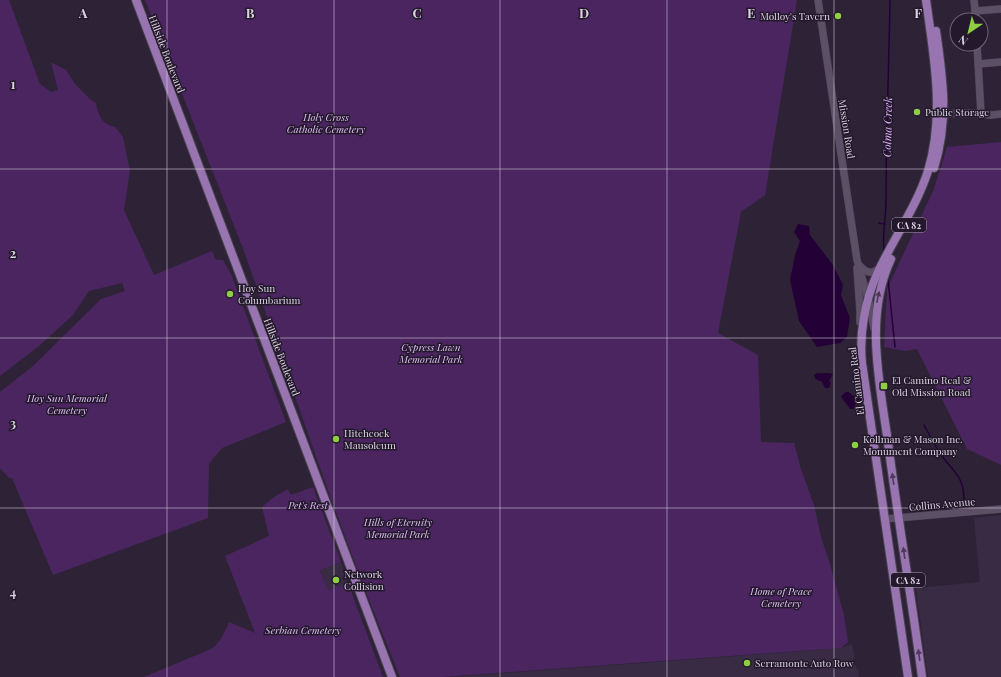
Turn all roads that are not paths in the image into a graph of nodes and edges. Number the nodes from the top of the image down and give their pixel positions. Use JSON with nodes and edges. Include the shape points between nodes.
{"nodes":[{"id":1,"x":136,"y":0,"type":"edge"},
{"id":2,"x":818,"y":0,"type":"edge"},
{"id":3,"x":926,"y":0,"type":"edge"},
{"id":4,"x":932,"y":0,"type":"edge"},
{"id":5,"x":974,"y":0,"type":"edge"},
{"id":6,"x":1001,"y":9,"type":"edge"},
{"id":7,"x":975,"y":11,"type":"joint"},
{"id":8,"x":977,"y":52,"type":"edge"},
{"id":9,"x":1001,"y":62,"type":"edge"},
{"id":10,"x":978,"y":64,"type":"junction"},
{"id":11,"x":940,"y":114,"type":"junction"},
{"id":12,"x":981,"y":114,"type":"junction"},
{"id":13,"x":1001,"y":114,"type":"edge"},
{"id":14,"x":857,"y":260,"type":"junction"},
{"id":15,"x":881,"y":266,"type":"junction"},
{"id":16,"x":868,"y":301,"type":"junction"},
{"id":17,"x":876,"y":336,"type":"junction"},
{"id":18,"x":861,"y":343,"type":"junction"},
{"id":19,"x":1001,"y":510,"type":"edge"},
{"id":20,"x":899,"y":518,"type":"junction"},
{"id":21,"x":885,"y":519,"type":"junction"},
{"id":22,"x":392,"y":677,"type":"edge"},
{"id":23,"x":908,"y":677,"type":"edge"},
{"id":24,"x":922,"y":677,"type":"edge"}],
"edges":[{"from":1,"to":22,"type":"main road","name":"Hillside Boulevard"},
{"from":2,"to":14,"type":"street","name":"Mission Road"},
{"from":3,"to":11,"type":"main road","name":"El Camino Real","number":"CA 82"},
{"from":4,"to":11,"type":"main road","name":"El Camino Real","number":"CA 82","via":[[943,88]]},
{"from":5,"to":7,"type":"street"},
{"from":6,"to":7,"type":"street"},
{"from":8,"to":10,"type":"street"},
{"from":9,"to":10,"type":"street"},
{"from":10,"to":12,"type":"street"},
{"from":11,"to":12,"type":"street"},
{"from":11,"to":15,"type":"main road","name":"El Camino Real","number":"CA 82","via":[[923,184]]},
{"from":17,"to":11,"type":"main road","name":"El Camino Real","number":"CA 82","one_way":true,"via":[[877,305],[883,279],[930,179],[941,142]]},
{"from":12,"to":13,"type":"street"},
{"from":14,"to":15,"type":"street","via":[[867,272],[874,272]]},
{"from":14,"to":16,"type":"street","name":"Mission Road"},
{"from":14,"to":18,"type":"street","name":"Mission Road"},
{"from":15,"to":16,"type":"main road","name":"El Camino Real","number":"CA 82"},
{"from":16,"to":17,"type":"street","name":"Mission Road"},
{"from":16,"to":18,"type":"main road","name":"El Camino Real","number":"CA 82"},
{"from":20,"to":17,"type":"main road","name":"El Camino Real","number":"CA 82","one_way":true},
{"from":18,"to":21,"type":"main road","name":"El Camino Real","number":"CA 82"},
{"from":19,"to":20,"type":"street","name":"Collins Avenue"},
{"from":20,"to":21,"type":"street","name":"Collins Avenue"},
{"from":24,"to":20,"type":"main road","name":"El Camino Real","number":"CA 82","one_way":true},
{"from":21,"to":23,"type":"main road","name":"El Camino Real","number":"CA 82"}]}
